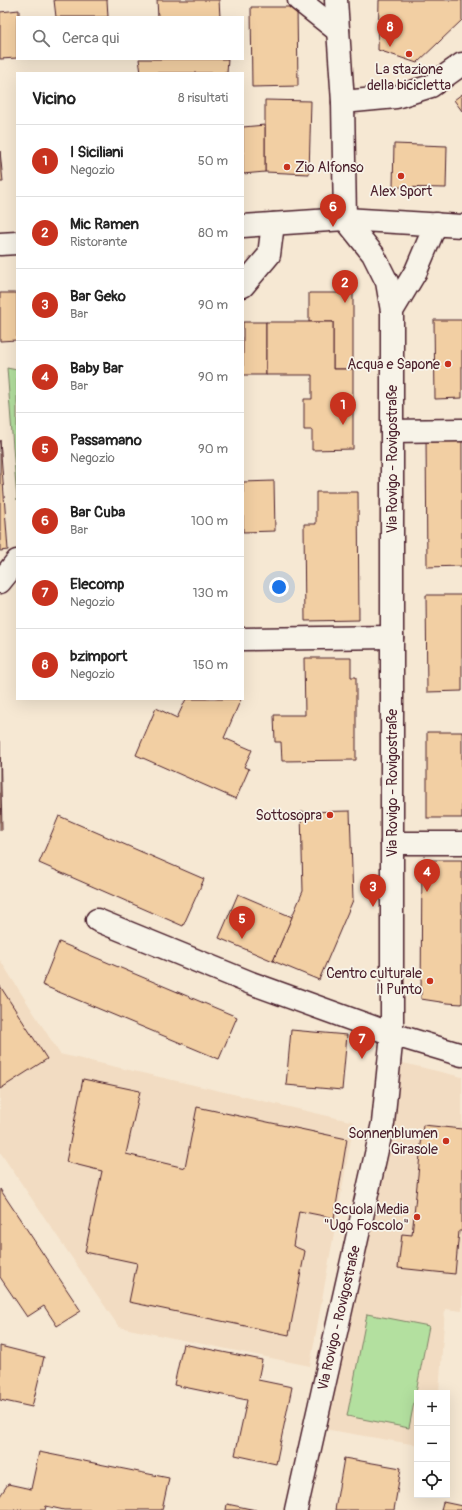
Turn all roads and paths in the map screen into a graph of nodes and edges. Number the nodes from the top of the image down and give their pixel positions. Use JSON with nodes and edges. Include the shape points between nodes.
{"nodes":[{"id":1,"x":299,"y":0,"type":"edge"},
{"id":2,"x":336,"y":0,"type":"edge"},
{"id":3,"x":338,"y":31,"type":"junction"},
{"id":4,"x":462,"y":64,"type":"edge"},
{"id":5,"x":343,"y":102,"type":"junction"},
{"id":6,"x":345,"y":219,"type":"junction"},
{"id":7,"x":273,"y":224,"type":"junction"},
{"id":8,"x":436,"y":224,"type":"junction"},
{"id":9,"x":244,"y":226,"type":"edge"},
{"id":10,"x":462,"y":226,"type":"edge"},
{"id":11,"x":16,"y":243,"type":"edge"},
{"id":12,"x":0,"y":244,"type":"edge"},
{"id":13,"x":244,"y":285,"type":"edge"},
{"id":14,"x":392,"y":311,"type":"junction"},
{"id":15,"x":462,"y":430,"type":"edge"},
{"id":16,"x":392,"y":431,"type":"junction"},
{"id":17,"x":16,"y":562,"type":"edge"},
{"id":18,"x":0,"y":582,"type":"edge"},
{"id":19,"x":392,"y":637,"type":"junction"},
{"id":20,"x":244,"y":639,"type":"edge"},
{"id":21,"x":392,"y":843,"type":"junction"},
{"id":22,"x":462,"y":843,"type":"edge"},
{"id":23,"x":97,"y":920,"type":"dead end"},
{"id":24,"x":392,"y":1034,"type":"junction"},
{"id":25,"x":462,"y":1055,"type":"edge"},
{"id":26,"x":296,"y":1510,"type":"edge"}],
"edges":[{"from":1,"to":3,"type":"street"},
{"from":2,"to":3,"type":"street"},
{"from":3,"to":5,"type":"street"},
{"from":4,"to":5,"type":"street","via":[[431,86],[396,97]]},
{"from":5,"to":6,"type":"street"},
{"from":6,"to":7,"type":"street"},
{"from":6,"to":8,"type":"street"},
{"from":6,"to":14,"type":"street","name":"Via Rovigo - Rovigostraße","via":[[373,254],[387,282]]},
{"from":7,"to":9,"type":"street"},
{"from":7,"to":13,"type":"street","via":[[269,255]]},
{"from":8,"to":10,"type":"street"},
{"from":8,"to":14,"type":"street","via":[[416,271]]},
{"from":11,"to":12,"type":"street"},
{"from":14,"to":16,"type":"street","name":"Via Rovigo - Rovigostraße"},
{"from":15,"to":16,"type":"street"},
{"from":16,"to":19,"type":"street","name":"Via Rovigo - Rovigostraße"},
{"from":17,"to":18,"type":"street"},
{"from":19,"to":20,"type":"street"},
{"from":19,"to":21,"type":"street","name":"Via Rovigo - Rovigostraße"},
{"from":21,"to":22,"type":"street"},
{"from":21,"to":24,"type":"street","name":"Via Rovigo - Rovigostraße"},
{"from":23,"to":24,"type":"street","via":[[251,983]]},
{"from":24,"to":25,"type":"street"},
{"from":24,"to":26,"type":"street","name":"Via Rovigo - Rovigostraße","via":[[383,1123]]}]}
